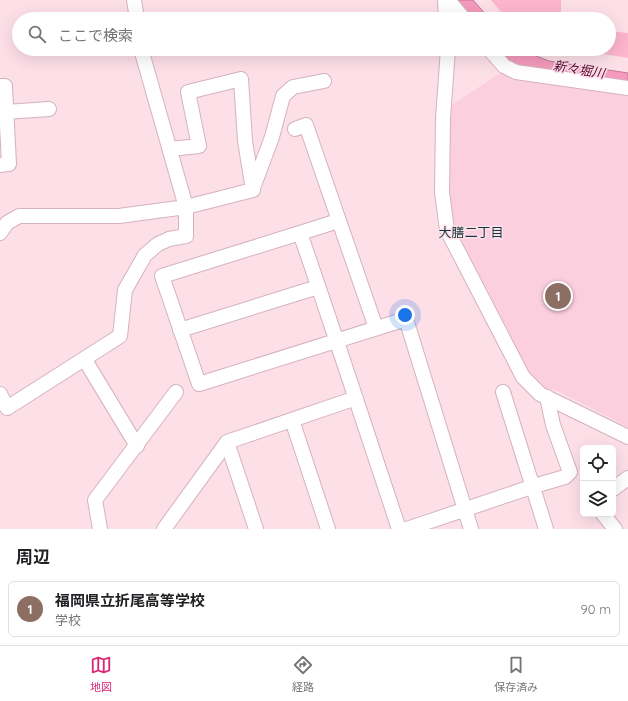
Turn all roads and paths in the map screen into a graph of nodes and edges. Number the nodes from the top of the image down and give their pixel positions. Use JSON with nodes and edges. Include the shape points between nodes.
{"nodes":[{"id":1,"x":134,"y":0,"type":"edge"},
{"id":2,"x":445,"y":0,"type":"edge"},
{"id":3,"x":448,"y":0,"type":"edge"},
{"id":4,"x":136,"y":12,"type":"edge"},
{"id":5,"x":446,"y":12,"type":"edge"},
{"id":6,"x":458,"y":12,"type":"edge"},
{"id":7,"x":144,"y":56,"type":"edge"},
{"id":8,"x":447,"y":56,"type":"edge"},
{"id":9,"x":495,"y":56,"type":"edge"},
{"id":10,"x":324,"y":81,"type":"dead end"},
{"id":11,"x":0,"y":86,"type":"edge"},
{"id":12,"x":628,"y":88,"type":"edge"},
{"id":13,"x":49,"y":109,"type":"dead end"},
{"id":14,"x":6,"y":112,"type":"junction"},
{"id":15,"x":295,"y":129,"type":"dead end"},
{"id":16,"x":170,"y":149,"type":"junction"},
{"id":17,"x":0,"y":165,"type":"edge"},
{"id":18,"x":253,"y":190,"type":"junction"},
{"id":19,"x":186,"y":207,"type":"junction"},
{"id":20,"x":338,"y":221,"type":"junction"},
{"id":21,"x":0,"y":233,"type":"edge"},
{"id":22,"x":300,"y":233,"type":"junction"},
{"id":23,"x":318,"y":287,"type":"junction"},
{"id":24,"x":376,"y":328,"type":"junction"},
{"id":25,"x":180,"y":330,"type":"junction"},
{"id":26,"x":336,"y":341,"type":"junction"},
{"id":27,"x":84,"y":360,"type":"junction"},
{"id":28,"x":176,"y":392,"type":"dead end"},
{"id":29,"x":503,"y":392,"type":"dead end"},
{"id":30,"x":0,"y":394,"type":"edge"},
{"id":31,"x":547,"y":397,"type":"junction"},
{"id":32,"x":356,"y":398,"type":"junction"},
{"id":33,"x":292,"y":420,"type":"junction"},
{"id":34,"x":628,"y":436,"type":"edge"},
{"id":35,"x":227,"y":442,"type":"junction"},
{"id":36,"x":137,"y":446,"type":"junction"},
{"id":37,"x":628,"y":478,"type":"edge"},
{"id":38,"x":534,"y":486,"type":"junction"},
{"id":39,"x":616,"y":487,"type":"edge"},
{"id":40,"x":465,"y":509,"type":"junction"},
{"id":41,"x":606,"y":517,"type":"edge"},
{"id":42,"x":100,"y":529,"type":"edge"},
{"id":43,"x":164,"y":529,"type":"edge"},
{"id":44,"x":256,"y":529,"type":"edge"},
{"id":45,"x":328,"y":529,"type":"edge"},
{"id":46,"x":399,"y":529,"type":"edge"},
{"id":47,"x":407,"y":529,"type":"edge"},
{"id":48,"x":471,"y":529,"type":"edge"},
{"id":49,"x":546,"y":529,"type":"edge"},
{"id":50,"x":616,"y":529,"type":"edge"}],
"edges":[{"from":1,"to":4,"type":"street"},
{"from":2,"to":5,"type":"street"},
{"from":3,"to":6,"type":"street"},
{"from":7,"to":16,"type":"street"},
{"from":8,"to":31,"type":"street","via":[[442,192],[447,230],[523,377],[540,394]]},
{"from":9,"to":12,"type":"street","via":[[504,66],[516,72]]},
{"from":10,"to":18,"type":"street","via":[[293,87],[283,96]]},
{"from":11,"to":14,"type":"street","via":[[5,86]]},
{"from":13,"to":14,"type":"street"},
{"from":14,"to":17,"type":"street","via":[[9,164]]},
{"from":15,"to":20,"type":"street","via":[[306,125]]},
{"from":16,"to":18,"type":"street","via":[[199,146],[188,92],[241,79],[245,141]]},
{"from":16,"to":19,"type":"street"},
{"from":18,"to":19,"type":"street"},
{"from":19,"to":21,"type":"street","via":[[119,216],[19,216],[7,223]]},
{"from":19,"to":27,"type":"street","via":[[186,236],[158,244],[145,255],[125,290],[120,336]]},
{"from":20,"to":22,"type":"street"},
{"from":20,"to":24,"type":"street"},
{"from":22,"to":23,"type":"street"},
{"from":22,"to":25,"type":"street","via":[[162,276]]},
{"from":23,"to":25,"type":"street"},
{"from":23,"to":26,"type":"street"},
{"from":24,"to":26,"type":"street"},
{"from":24,"to":40,"type":"street","via":[[406,319]]},
{"from":25,"to":26,"type":"street","via":[[199,384]]},
{"from":26,"to":32,"type":"street"},
{"from":27,"to":30,"type":"street","via":[[7,408]]},
{"from":27,"to":36,"type":"street"},
{"from":28,"to":36,"type":"street"},
{"from":29,"to":38,"type":"street"},
{"from":31,"to":34,"type":"street"},
{"from":31,"to":38,"type":"street","via":[[553,425],[570,472],[565,477]]},
{"from":32,"to":33,"type":"street"},
{"from":32,"to":46,"type":"street"},
{"from":33,"to":35,"type":"street"},
{"from":33,"to":45,"type":"street"},
{"from":35,"to":43,"type":"street"},
{"from":35,"to":44,"type":"street"},
{"from":36,"to":42,"type":"street","via":[[95,500]]},
{"from":37,"to":39,"type":"street"},
{"from":38,"to":40,"type":"street"},
{"from":38,"to":49,"type":"street"},
{"from":40,"to":47,"type":"street"},
{"from":40,"to":48,"type":"street"},
{"from":41,"to":50,"type":"street"}]}
